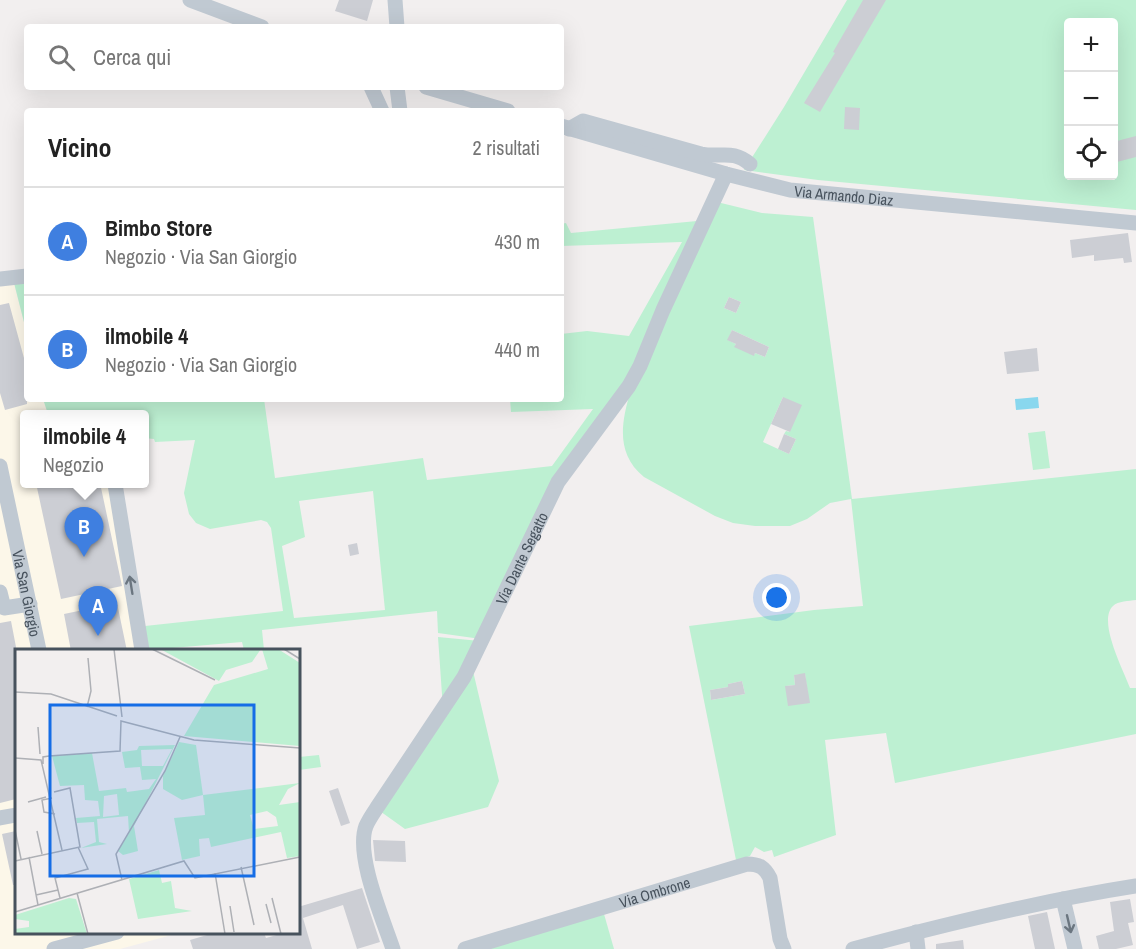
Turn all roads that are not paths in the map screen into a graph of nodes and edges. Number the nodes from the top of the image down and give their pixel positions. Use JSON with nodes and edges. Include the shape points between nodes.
{"nodes":[{"id":1,"x":190,"y":0,"type":"edge"},
{"id":2,"x":395,"y":0,"type":"edge"},
{"id":3,"x":210,"y":4,"type":"edge"},
{"id":4,"x":255,"y":24,"type":"edge"},
{"id":5,"x":396,"y":24,"type":"edge"},
{"id":6,"x":373,"y":90,"type":"edge"},
{"id":7,"x":396,"y":90,"type":"edge"},
{"id":8,"x":435,"y":90,"type":"edge"},
{"id":9,"x":381,"y":108,"type":"edge"},
{"id":10,"x":399,"y":108,"type":"edge"},
{"id":11,"x":498,"y":108,"type":"edge"},
{"id":12,"x":565,"y":128,"type":"edge"},
{"id":13,"x":750,"y":164,"type":"dead end"},
{"id":14,"x":726,"y":174,"type":"junction"},
{"id":15,"x":1136,"y":223,"type":"edge"},
{"id":16,"x":24,"y":276,"type":"edge"},
{"id":17,"x":0,"y":279,"type":"edge"},
{"id":18,"x":0,"y":466,"type":"edge"},
{"id":19,"x":116,"y":488,"type":"edge"},
{"id":20,"x":5,"y":511,"type":"edge"},
{"id":21,"x":0,"y":592,"type":"edge"},
{"id":22,"x":30,"y":604,"type":"junction"},
{"id":23,"x":142,"y":646,"type":"edge"},
{"id":24,"x":39,"y":649,"type":"edge"},
{"id":25,"x":15,"y":814,"type":"edge"},
{"id":26,"x":0,"y":818,"type":"edge"},
{"id":27,"x":1136,"y":886,"type":"edge"},
{"id":28,"x":1063,"y":899,"type":"junction"},
{"id":29,"x":916,"y":932,"type":"junction"},
{"id":30,"x":113,"y":934,"type":"edge"},
{"id":31,"x":54,"y":949,"type":"edge"},
{"id":32,"x":393,"y":949,"type":"edge"},
{"id":33,"x":465,"y":949,"type":"edge"},
{"id":34,"x":784,"y":949,"type":"edge"},
{"id":35,"x":853,"y":949,"type":"edge"},
{"id":36,"x":918,"y":949,"type":"edge"},
{"id":37,"x":1075,"y":949,"type":"edge"}],
"edges":[{"from":1,"to":3,"type":"street"},
{"from":2,"to":5,"type":"street"},
{"from":3,"to":4,"type":"street"},
{"from":6,"to":9,"type":"street"},
{"from":7,"to":10,"type":"street"},
{"from":8,"to":11,"type":"street"},
{"from":12,"to":13,"type":"street","via":[[583,120],[701,154],[739,156]]},
{"from":12,"to":14,"type":"street","name":"Via Armando Diaz"},
{"from":14,"to":15,"type":"street","name":"Via Armando Diaz","via":[[800,192]]},
{"from":14,"to":32,"type":"street","name":"Via Dante Segatto","via":[[629,386],[558,482],[464,677],[366,826],[362,843],[366,871]]},
{"from":16,"to":17,"type":"street"},
{"from":18,"to":20,"type":"street","name":"Via San Giorgio"},
{"from":23,"to":19,"type":"street","one_way":true},
{"from":20,"to":22,"type":"street","name":"Via San Giorgio"},
{"from":21,"to":22,"type":"street","via":[[4,608]]},
{"from":22,"to":24,"type":"street","name":"Via San Giorgio"},
{"from":25,"to":26,"type":"street"},
{"from":27,"to":28,"type":"street"},
{"from":28,"to":29,"type":"street"},
{"from":28,"to":37,"type":"street","one_way":true},
{"from":29,"to":35,"type":"street"},
{"from":29,"to":36,"type":"street"},
{"from":30,"to":31,"type":"street"},
{"from":33,"to":34,"type":"street","name":"Via Ombrone","via":[[752,864],[762,867],[770,878]]}]}
